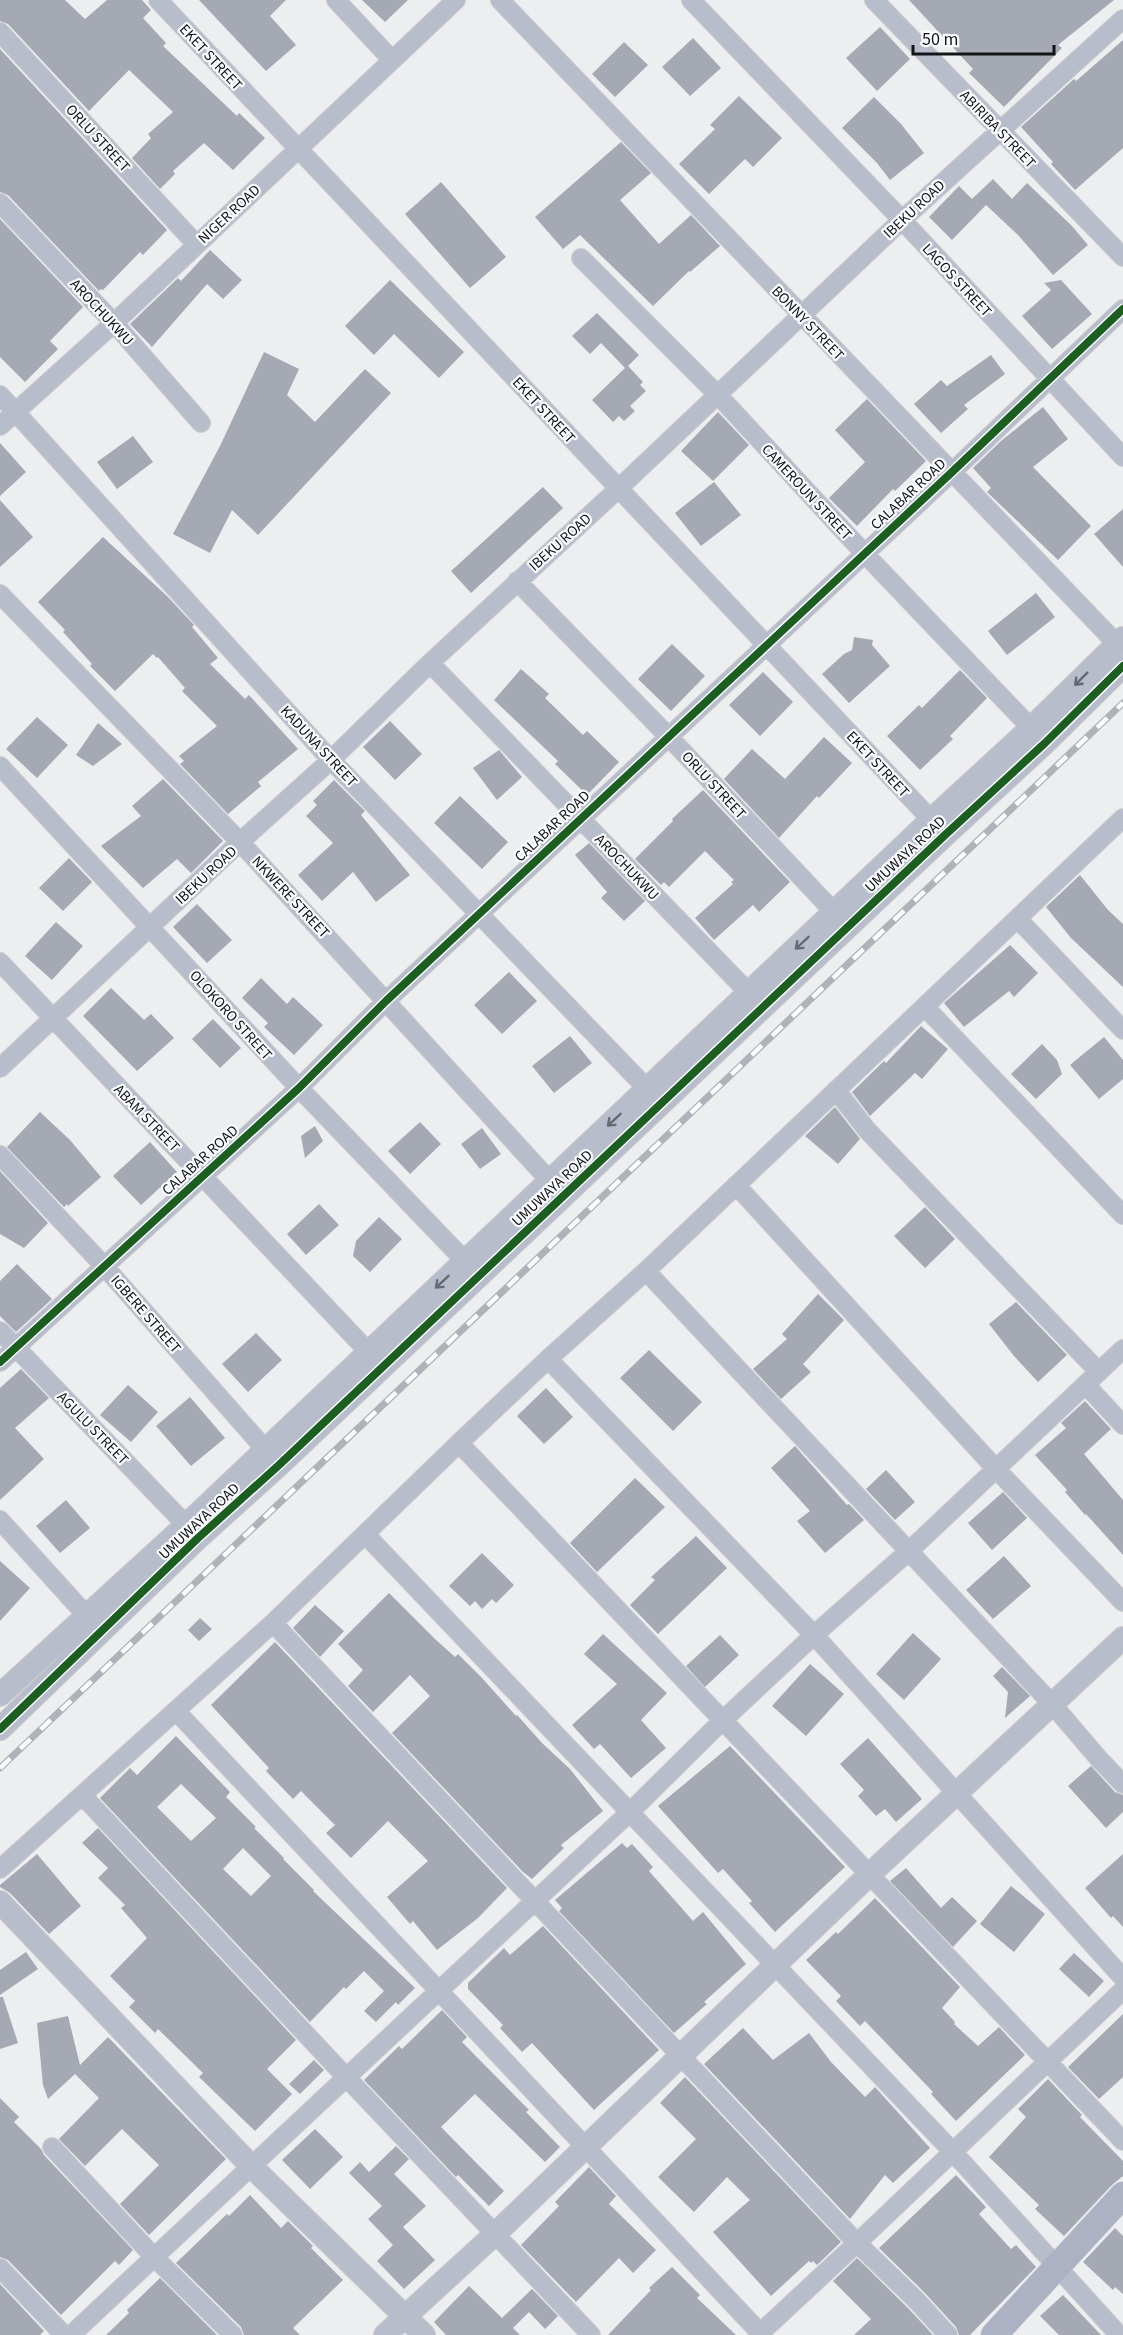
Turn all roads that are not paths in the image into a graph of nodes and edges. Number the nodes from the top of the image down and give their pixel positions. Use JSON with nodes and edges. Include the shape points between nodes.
{"nodes":[{"id":1,"x":158,"y":0,"type":"edge"},
{"id":2,"x":336,"y":0,"type":"edge"},
{"id":3,"x":456,"y":0,"type":"edge"},
{"id":4,"x":500,"y":0,"type":"edge"},
{"id":5,"x":691,"y":0,"type":"edge"},
{"id":6,"x":874,"y":0,"type":"edge"},
{"id":7,"x":1123,"y":18,"type":"edge"},
{"id":8,"x":0,"y":32,"type":"edge"},
{"id":9,"x":392,"y":60,"type":"junction"},
{"id":10,"x":999,"y":131,"type":"junction"},
{"id":11,"x":298,"y":149,"type":"junction"},
{"id":12,"x":0,"y":203,"type":"edge"},
{"id":13,"x":902,"y":220,"type":"junction"},
{"id":14,"x":196,"y":244,"type":"junction"},
{"id":15,"x":1123,"y":257,"type":"edge"},
{"id":16,"x":581,"y":258,"type":"dead end"},
{"id":17,"x":1123,"y":309,"type":"edge"},
{"id":18,"x":800,"y":315,"type":"junction"},
{"id":19,"x":114,"y":323,"type":"junction"},
{"id":20,"x":1049,"y":379,"type":"junction"},
{"id":21,"x":718,"y":394,"type":"junction"},
{"id":22,"x":0,"y":395,"type":"edge"},
{"id":23,"x":16,"y":412,"type":"junction"},
{"id":24,"x":201,"y":423,"type":"dead end"},
{"id":25,"x":0,"y":426,"type":"edge"},
{"id":26,"x":1123,"y":457,"type":"edge"},
{"id":27,"x":951,"y":473,"type":"junction"},
{"id":28,"x":618,"y":489,"type":"junction"},
{"id":29,"x":864,"y":553,"type":"junction"},
{"id":30,"x":517,"y":581,"type":"junction"},
{"id":31,"x":0,"y":594,"type":"edge"},
{"id":32,"x":1120,"y":641,"type":"edge"},
{"id":33,"x":766,"y":645,"type":"junction"},
{"id":34,"x":430,"y":663,"type":"junction"},
{"id":35,"x":1123,"y":666,"type":"edge"},
{"id":36,"x":1031,"y":728,"type":"junction"},
{"id":37,"x":668,"y":736,"type":"junction"},
{"id":38,"x":331,"y":760,"type":"junction"},
{"id":39,"x":0,"y":766,"type":"edge"},
{"id":40,"x":580,"y":818,"type":"junction"},
{"id":41,"x":1122,"y":820,"type":"edge"},
{"id":42,"x":938,"y":827,"type":"junction"},
{"id":43,"x":240,"y":842,"type":"junction"},
{"id":44,"x":834,"y":912,"type":"junction"},
{"id":45,"x":479,"y":914,"type":"junction"},
{"id":46,"x":1018,"y":919,"type":"junction"},
{"id":47,"x":151,"y":927,"type":"junction"},
{"id":48,"x":0,"y":962,"type":"edge"},
{"id":49,"x":749,"y":993,"type":"junction"},
{"id":50,"x":386,"y":1001,"type":"junction"},
{"id":51,"x":925,"y":1007,"type":"junction"},
{"id":52,"x":53,"y":1019,"type":"junction"},
{"id":53,"x":1123,"y":1030,"type":"edge"},
{"id":54,"x":0,"y":1068,"type":"edge"},
{"id":55,"x":299,"y":1088,"type":"junction"},
{"id":56,"x":837,"y":1090,"type":"junction"},
{"id":57,"x":654,"y":1096,"type":"junction"},
{"id":58,"x":0,"y":1155,"type":"edge"},
{"id":59,"x":202,"y":1176,"type":"junction"},
{"id":60,"x":550,"y":1181,"type":"junction"},
{"id":61,"x":736,"y":1185,"type":"junction"},
{"id":62,"x":1123,"y":1215,"type":"edge"},
{"id":63,"x":465,"y":1261,"type":"junction"},
{"id":64,"x":104,"y":1266,"type":"junction"},
{"id":65,"x":646,"y":1271,"type":"junction"},
{"id":66,"x":0,"y":1331,"type":"edge"},
{"id":67,"x":15,"y":1348,"type":"junction"},
{"id":68,"x":1123,"y":1349,"type":"edge"},
{"id":69,"x":375,"y":1359,"type":"junction"},
{"id":70,"x":548,"y":1359,"type":"junction"},
{"id":71,"x":0,"y":1362,"type":"edge"},
{"id":72,"x":1099,"y":1372,"type":"junction"},
{"id":73,"x":1086,"y":1385,"type":"junction"},
{"id":74,"x":1123,"y":1425,"type":"edge"},
{"id":75,"x":459,"y":1443,"type":"junction"},
{"id":76,"x":265,"y":1449,"type":"junction"},
{"id":77,"x":996,"y":1469,"type":"junction"},
{"id":78,"x":0,"y":1521,"type":"edge"},
{"id":79,"x":186,"y":1525,"type":"junction"},
{"id":80,"x":366,"y":1535,"type":"junction"},
{"id":81,"x":909,"y":1551,"type":"junction"},
{"id":82,"x":1123,"y":1602,"type":"edge"},
{"id":83,"x":86,"y":1615,"type":"junction"},
{"id":84,"x":273,"y":1623,"type":"junction"},
{"id":85,"x":814,"y":1635,"type":"junction"},
{"id":86,"x":1123,"y":1638,"type":"edge"},
{"id":87,"x":0,"y":1695,"type":"edge"},
{"id":88,"x":1053,"y":1705,"type":"junction"},
{"id":89,"x":177,"y":1712,"type":"junction"},
{"id":90,"x":721,"y":1722,"type":"junction"},
{"id":91,"x":0,"y":1729,"type":"edge"},
{"id":92,"x":1123,"y":1784,"type":"edge"},
{"id":93,"x":956,"y":1793,"type":"junction"},
{"id":94,"x":83,"y":1796,"type":"junction"},
{"id":95,"x":630,"y":1811,"type":"junction"},
{"id":96,"x":0,"y":1869,"type":"edge"},
{"id":97,"x":870,"y":1874,"type":"junction"},
{"id":98,"x":0,"y":1902,"type":"edge"},
{"id":99,"x":534,"y":1902,"type":"junction"},
{"id":100,"x":775,"y":1964,"type":"junction"},
{"id":101,"x":1123,"y":1978,"type":"edge"},
{"id":102,"x":440,"y":1990,"type":"junction"},
{"id":103,"x":1123,"y":1990,"type":"edge"},
{"id":104,"x":680,"y":2054,"type":"junction"},
{"id":105,"x":1047,"y":2062,"type":"junction"},
{"id":106,"x":346,"y":2077,"type":"junction"},
{"id":107,"x":1123,"y":2141,"type":"edge"},
{"id":108,"x":585,"y":2146,"type":"junction"},
{"id":109,"x":52,"y":2147,"type":"dead end"},
{"id":110,"x":953,"y":2151,"type":"junction"},
{"id":111,"x":251,"y":2166,"type":"junction"},
{"id":112,"x":1123,"y":2195,"type":"edge"},
{"id":113,"x":494,"y":2235,"type":"junction"},
{"id":114,"x":857,"y":2243,"type":"junction"},
{"id":115,"x":155,"y":2258,"type":"junction"},
{"id":116,"x":1056,"y":2267,"type":"junction"},
{"id":117,"x":0,"y":2268,"type":"edge"},
{"id":118,"x":406,"y":2316,"type":"junction"},
{"id":119,"x":760,"y":2334,"type":"edge"},
{"id":120,"x":64,"y":2335,"type":"edge"},
{"id":121,"x":71,"y":2335,"type":"edge"},
{"id":122,"x":233,"y":2335,"type":"edge"},
{"id":123,"x":385,"y":2335,"type":"edge"},
{"id":124,"x":424,"y":2335,"type":"edge"},
{"id":125,"x":591,"y":2335,"type":"edge"},
{"id":126,"x":948,"y":2335,"type":"edge"},
{"id":127,"x":994,"y":2335,"type":"edge"},
{"id":128,"x":1119,"y":2335,"type":"edge"}],
"edges":[{"from":1,"to":11,"type":"street","name":"EKET STREET"},
{"from":2,"to":9,"type":"street"},
{"from":3,"to":9,"type":"street","name":"NIGER ROAD"},
{"from":4,"to":18,"type":"street","name":"BONNY STREET"},
{"from":5,"to":13,"type":"street","name":"LAGOS STREET"},
{"from":6,"to":10,"type":"street","name":"ABIRIBA STREET"},
{"from":7,"to":10,"type":"street","name":"IBEKU ROAD"},
{"from":8,"to":14,"type":"street","name":"ORLU STREET"},
{"from":9,"to":11,"type":"street","name":"NIGER ROAD"},
{"from":10,"to":13,"type":"street","name":"IBEKU ROAD"},
{"from":10,"to":15,"type":"street","name":"ABIRIBA STREET"},
{"from":11,"to":14,"type":"street","name":"NIGER ROAD"},
{"from":11,"to":28,"type":"street","name":"EKET STREET"},
{"from":12,"to":19,"type":"street","name":"AROCHUKWU"},
{"from":13,"to":18,"type":"street","name":"IBEKU ROAD"},
{"from":13,"to":20,"type":"street","name":"LAGOS STREET"},
{"from":14,"to":19,"type":"street","name":"NIGER ROAD"},
{"from":16,"to":21,"type":"street","name":"CAMEROUN STREET"},
{"from":17,"to":20,"type":"street","name":"CALABAR ROAD"},
{"from":18,"to":21,"type":"street","name":"IBEKU ROAD"},
{"from":18,"to":27,"type":"street","name":"BONNY STREET"},
{"from":19,"to":23,"type":"street","name":"NIGER ROAD"},
{"from":19,"to":24,"type":"street","name":"AROCHUKWU"},
{"from":20,"to":26,"type":"street","name":"LAGOS STREET"},
{"from":20,"to":27,"type":"street","name":"CALABAR ROAD"},
{"from":21,"to":28,"type":"street","name":"IBEKU ROAD"},
{"from":21,"to":29,"type":"street","name":"CAMEROUN STREET"},
{"from":22,"to":23,"type":"street","name":"KADUNA STREET"},
{"from":23,"to":25,"type":"street","name":"NIGER ROAD"},
{"from":23,"to":38,"type":"street","name":"KADUNA STREET"},
{"from":27,"to":29,"type":"street","name":"CALABAR ROAD"},
{"from":27,"to":32,"type":"street","name":"BONNY STREET"},
{"from":28,"to":30,"type":"street","name":"IBEKU ROAD"},
{"from":28,"to":33,"type":"street","name":"EKET STREET"},
{"from":29,"to":33,"type":"street","name":"CALABAR ROAD"},
{"from":29,"to":36,"type":"street","name":"CAMEROUN STREET"},
{"from":30,"to":34,"type":"street","name":"IBEKU ROAD"},
{"from":30,"to":37,"type":"street","name":"ORLU STREET"},
{"from":31,"to":43,"type":"street","name":"NKWERE STREET"},
{"from":32,"to":36,"type":"street","name":"UMUWAYA ROAD","one_way":true},
{"from":33,"to":37,"type":"street","name":"CALABAR ROAD"},
{"from":33,"to":42,"type":"street","name":"EKET STREET"},
{"from":34,"to":38,"type":"street","name":"IBEKU ROAD"},
{"from":34,"to":40,"type":"street","name":"AROCHUKWU"},
{"from":35,"to":42,"type":"street","name":"UMUWAYA ROAD","via":[[1045,743]]},
{"from":36,"to":42,"type":"street","name":"UMUWAYA ROAD"},
{"from":37,"to":40,"type":"street","name":"CALABAR ROAD"},
{"from":37,"to":44,"type":"street","name":"ORLU STREET"},
{"from":38,"to":43,"type":"street","name":"IBEKU ROAD"},
{"from":38,"to":45,"type":"street","name":"KADUNA STREET"},
{"from":39,"to":47,"type":"street","name":"OLOKORO STREET"},
{"from":40,"to":45,"type":"street","name":"CALABAR ROAD"},
{"from":40,"to":49,"type":"street","name":"AROCHUKWU"},
{"from":41,"to":46,"type":"street"},
{"from":42,"to":44,"type":"street","name":"UMUWAYA ROAD"},
{"from":42,"to":57,"type":"street","name":"UMUWAYA ROAD"},
{"from":43,"to":47,"type":"street","name":"IBEKU ROAD"},
{"from":43,"to":50,"type":"street","name":"NKWERE STREET"},
{"from":44,"to":49,"type":"street","name":"UMUWAYA ROAD","one_way":true},
{"from":45,"to":50,"type":"street","name":"CALABAR ROAD"},
{"from":45,"to":57,"type":"street","name":"KADUNA STREET"},
{"from":46,"to":51,"type":"street"},
{"from":46,"to":53,"type":"street"},
{"from":47,"to":52,"type":"street","name":"IBEKU ROAD"},
{"from":47,"to":55,"type":"street","name":"OLOKORO STREET"},
{"from":48,"to":52,"type":"street","name":"ABAM STREET"},
{"from":49,"to":57,"type":"street","name":"UMUWAYA ROAD"},
{"from":50,"to":55,"type":"street","name":"CALABAR ROAD"},
{"from":50,"to":60,"type":"street","name":"NKWERE STREET"},
{"from":51,"to":56,"type":"street"},
{"from":51,"to":62,"type":"street"},
{"from":52,"to":54,"type":"street","name":"IBEKU ROAD"},
{"from":52,"to":59,"type":"street","name":"ABAM STREET"},
{"from":55,"to":59,"type":"street","name":"CALABAR ROAD"},
{"from":55,"to":63,"type":"street","name":"OLOKORO STREET"},
{"from":56,"to":61,"type":"street"},
{"from":56,"to":72,"type":"street","via":[[867,1130]]},
{"from":57,"to":60,"type":"street","name":"UMUWAYA ROAD","one_way":true},
{"from":57,"to":69,"type":"street","name":"UMUWAYA ROAD"},
{"from":58,"to":64,"type":"street","name":"IGBERE STREET"},
{"from":59,"to":64,"type":"street","name":"CALABAR ROAD"},
{"from":59,"to":69,"type":"street","name":"ABAM STREET"},
{"from":60,"to":63,"type":"street","name":"UMUWAYA ROAD"},
{"from":61,"to":65,"type":"street"},
{"from":61,"to":77,"type":"street"},
{"from":63,"to":69,"type":"street","name":"UMUWAYA ROAD","one_way":true},
{"from":64,"to":67,"type":"street","name":"CALABAR ROAD"},
{"from":64,"to":76,"type":"street","name":"IGBERE STREET"},
{"from":65,"to":70,"type":"street"},
{"from":65,"to":81,"type":"street"},
{"from":66,"to":67,"type":"street","name":"AGULU STREET"},
{"from":67,"to":71,"type":"street","name":"CALABAR ROAD"},
{"from":67,"to":79,"type":"street","name":"AGULU STREET"},
{"from":68,"to":72,"type":"street"},
{"from":69,"to":76,"type":"street","name":"UMUWAYA ROAD"},
{"from":69,"to":91,"type":"street","name":"UMUWAYA ROAD","via":[[198,1538]]},
{"from":70,"to":75,"type":"street"},
{"from":70,"to":85,"type":"street"},
{"from":72,"to":73,"type":"street"},
{"from":73,"to":74,"type":"street"},
{"from":73,"to":77,"type":"street"},
{"from":75,"to":80,"type":"street"},
{"from":75,"to":90,"type":"street"},
{"from":76,"to":79,"type":"street","name":"UMUWAYA ROAD"},
{"from":77,"to":81,"type":"street"},
{"from":77,"to":82,"type":"street"},
{"from":78,"to":83,"type":"street"},
{"from":79,"to":83,"type":"street","name":"UMUWAYA ROAD"},
{"from":80,"to":84,"type":"street"},
{"from":80,"to":95,"type":"street"},
{"from":81,"to":85,"type":"street"},
{"from":81,"to":88,"type":"street"},
{"from":83,"to":87,"type":"street","name":"UMUWAYA ROAD"},
{"from":84,"to":89,"type":"street"},
{"from":84,"to":99,"type":"street"},
{"from":85,"to":90,"type":"street"},
{"from":85,"to":93,"type":"street"},
{"from":86,"to":88,"type":"street"},
{"from":88,"to":92,"type":"street"},
{"from":88,"to":93,"type":"street"},
{"from":89,"to":94,"type":"street"},
{"from":89,"to":102,"type":"street"},
{"from":90,"to":95,"type":"street"},
{"from":90,"to":97,"type":"street"},
{"from":93,"to":97,"type":"street"},
{"from":93,"to":101,"type":"street"},
{"from":94,"to":96,"type":"street"},
{"from":94,"to":106,"type":"street"},
{"from":95,"to":99,"type":"street"},
{"from":95,"to":100,"type":"street"},
{"from":97,"to":100,"type":"street"},
{"from":97,"to":105,"type":"street"},
{"from":98,"to":111,"type":"street"},
{"from":99,"to":102,"type":"street"},
{"from":99,"to":104,"type":"street"},
{"from":100,"to":104,"type":"street"},
{"from":100,"to":110,"type":"street"},
{"from":102,"to":106,"type":"street"},
{"from":102,"to":108,"type":"street"},
{"from":103,"to":105,"type":"street"},
{"from":104,"to":108,"type":"street"},
{"from":104,"to":114,"type":"street"},
{"from":105,"to":107,"type":"street"},
{"from":105,"to":110,"type":"street"},
{"from":106,"to":111,"type":"street"},
{"from":106,"to":113,"type":"street"},
{"from":108,"to":113,"type":"street"},
{"from":108,"to":119,"type":"street"},
{"from":109,"to":115,"type":"street"},
{"from":110,"to":114,"type":"street"},
{"from":110,"to":116,"type":"street"},
{"from":111,"to":115,"type":"street"},
{"from":111,"to":118,"type":"street"},
{"from":112,"to":116,"type":"main road"},
{"from":113,"to":118,"type":"street"},
{"from":113,"to":125,"type":"street"},
{"from":114,"to":119,"type":"street"},
{"from":114,"to":126,"type":"street"},
{"from":115,"to":121,"type":"street"},
{"from":115,"to":122,"type":"street"},
{"from":116,"to":127,"type":"main road"},
{"from":116,"to":128,"type":"street"},
{"from":117,"to":120,"type":"street"},
{"from":118,"to":123,"type":"street"},
{"from":118,"to":124,"type":"street"}]}
